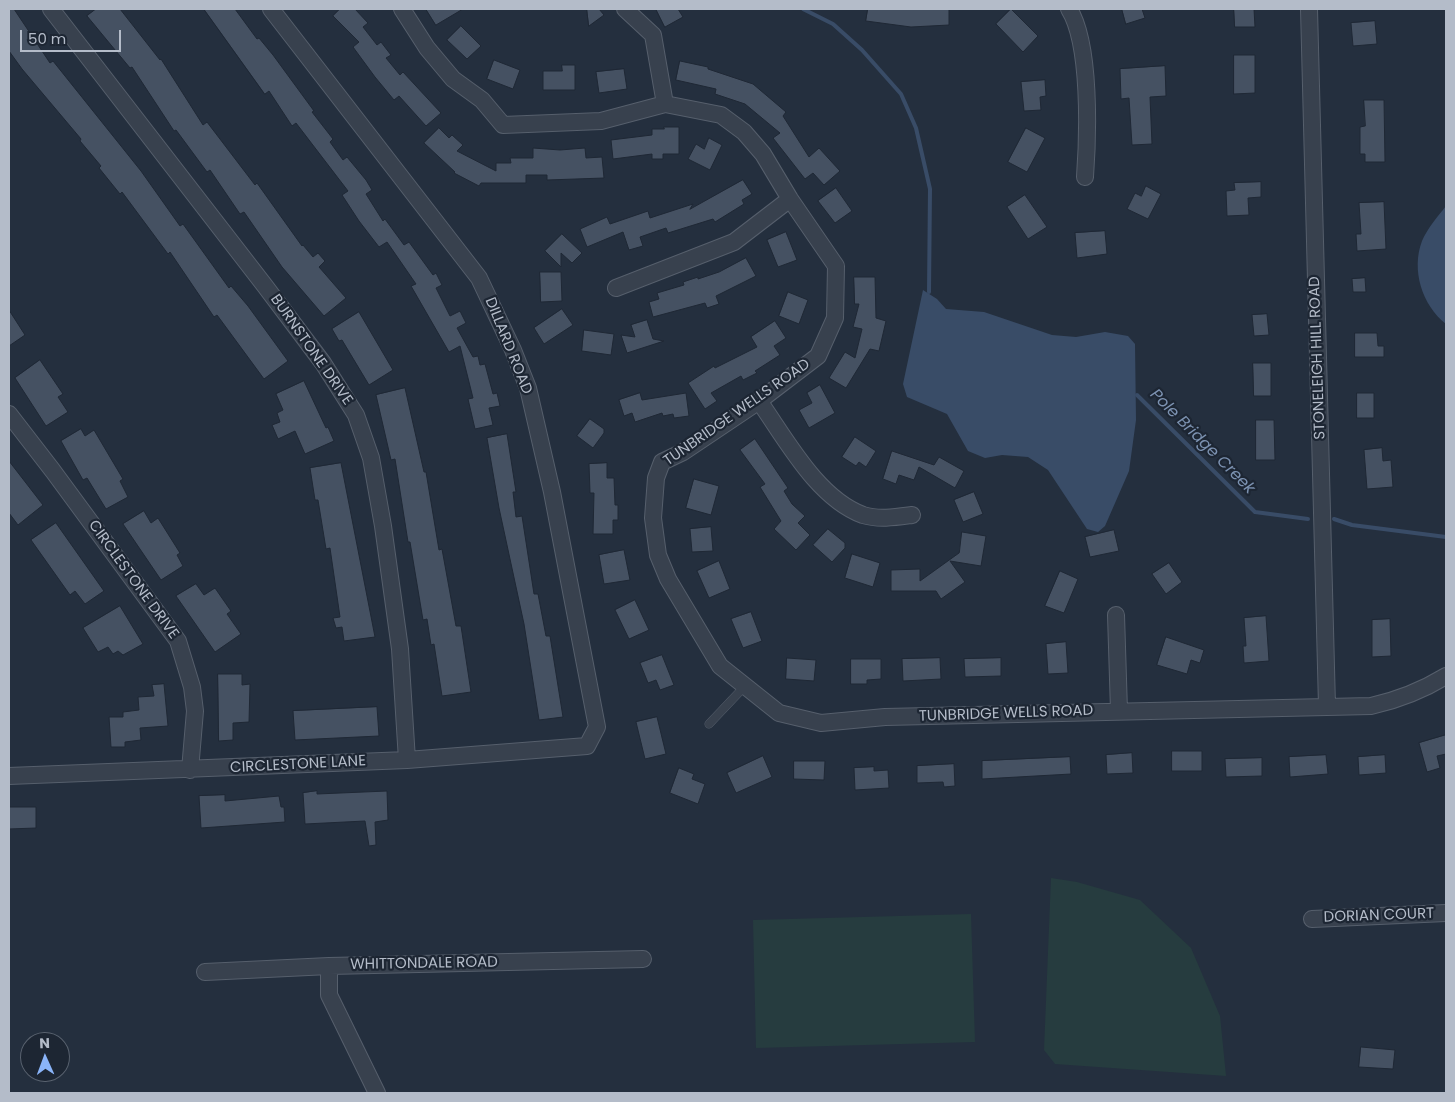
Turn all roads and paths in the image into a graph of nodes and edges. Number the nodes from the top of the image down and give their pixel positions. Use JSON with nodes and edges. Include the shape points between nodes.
{"nodes":[{"id":1,"x":51,"y":9,"type":"edge"},
{"id":2,"x":271,"y":9,"type":"edge"},
{"id":3,"x":402,"y":9,"type":"edge"},
{"id":4,"x":625,"y":9,"type":"edge"},
{"id":5,"x":1069,"y":9,"type":"edge"},
{"id":6,"x":1309,"y":9,"type":"edge"},
{"id":7,"x":665,"y":104,"type":"junction"},
{"id":8,"x":1085,"y":177,"type":"dead end"},
{"id":9,"x":790,"y":199,"type":"junction"},
{"id":10,"x":616,"y":288,"type":"dead end"},
{"id":11,"x":759,"y":401,"type":"junction"},
{"id":12,"x":9,"y":414,"type":"edge"},
{"id":13,"x":912,"y":515,"type":"dead end"},
{"id":14,"x":1116,"y":615,"type":"dead end"},
{"id":15,"x":1446,"y":676,"type":"edge"},
{"id":16,"x":745,"y":686,"type":"junction"},
{"id":17,"x":1327,"y":706,"type":"junction"},
{"id":18,"x":1119,"y":711,"type":"junction"},
{"id":19,"x":709,"y":724,"type":"dead end"},
{"id":20,"x":586,"y":746,"type":"joint"},
{"id":21,"x":406,"y":760,"type":"junction"},
{"id":22,"x":190,"y":770,"type":"junction"},
{"id":23,"x":9,"y":776,"type":"edge"},
{"id":24,"x":1446,"y":914,"type":"edge"},
{"id":25,"x":1312,"y":919,"type":"dead end"},
{"id":26,"x":643,"y":959,"type":"dead end"},
{"id":27,"x":329,"y":966,"type":"junction"},
{"id":28,"x":205,"y":972,"type":"dead end"},
{"id":29,"x":377,"y":1093,"type":"edge"}],
"edges":[{"from":1,"to":21,"type":"street","name":"BURNSTONE DRIVE","via":[[323,363],[356,414],[371,458],[400,649]]},
{"from":2,"to":20,"type":"street","name":"DILLARD ROAD","via":[[479,278],[513,350],[528,388],[552,492],[597,727]]},
{"from":3,"to":7,"type":"street","name":"TUNBRIDGE WELLS ROAD","via":[[427,48],[453,79],[482,100],[503,125],[601,121]]},
{"from":4,"to":7,"type":"street","via":[[653,35]]},
{"from":5,"to":8,"type":"street","via":[[1079,32],[1083,65]]},
{"from":6,"to":17,"type":"street","name":"STONELEIGH HILL ROAD"},
{"from":7,"to":9,"type":"street","name":"TUNBRIDGE WELLS ROAD","via":[[721,115],[744,132],[763,154]]},
{"from":9,"to":10,"type":"street","via":[[734,242]]},
{"from":9,"to":11,"type":"street","name":"TUNBRIDGE WELLS ROAD","via":[[836,266],[835,318],[818,356]]},
{"from":11,"to":13,"type":"street","via":[[817,481],[834,498],[864,515],[889,518]]},
{"from":11,"to":16,"type":"street","name":"TUNBRIDGE WELLS ROAD","via":[[683,452],[662,462],[656,478],[653,518],[658,555],[668,579],[720,666]]},
{"from":12,"to":22,"type":"street","name":"CIRCLESTONE DRIVE","via":[[178,641],[192,687],[195,711]]},
{"from":14,"to":18,"type":"street"},
{"from":15,"to":17,"type":"street","name":"TUNBRIDGE WELLS ROAD","via":[[1428,687],[1391,701],[1371,706]]},
{"from":16,"to":18,"type":"street","name":"TUNBRIDGE WELLS ROAD","via":[[779,713],[821,723],[885,717]]},
{"from":16,"to":19,"type":"lane"},
{"from":17,"to":18,"type":"street","name":"TUNBRIDGE WELLS ROAD"},
{"from":20,"to":21,"type":"street","name":"CIRCLESTONE LANE"},
{"from":21,"to":22,"type":"street","name":"CIRCLESTONE LANE"},
{"from":22,"to":23,"type":"street","name":"CIRCLESTONE LANE"},
{"from":24,"to":25,"type":"street","name":"DORIAN COURT"},
{"from":26,"to":27,"type":"street","name":"WHITTONDALE ROAD"},
{"from":27,"to":28,"type":"street","name":"WHITTONDALE ROAD"},
{"from":27,"to":29,"type":"street","via":[[329,995]]}]}
